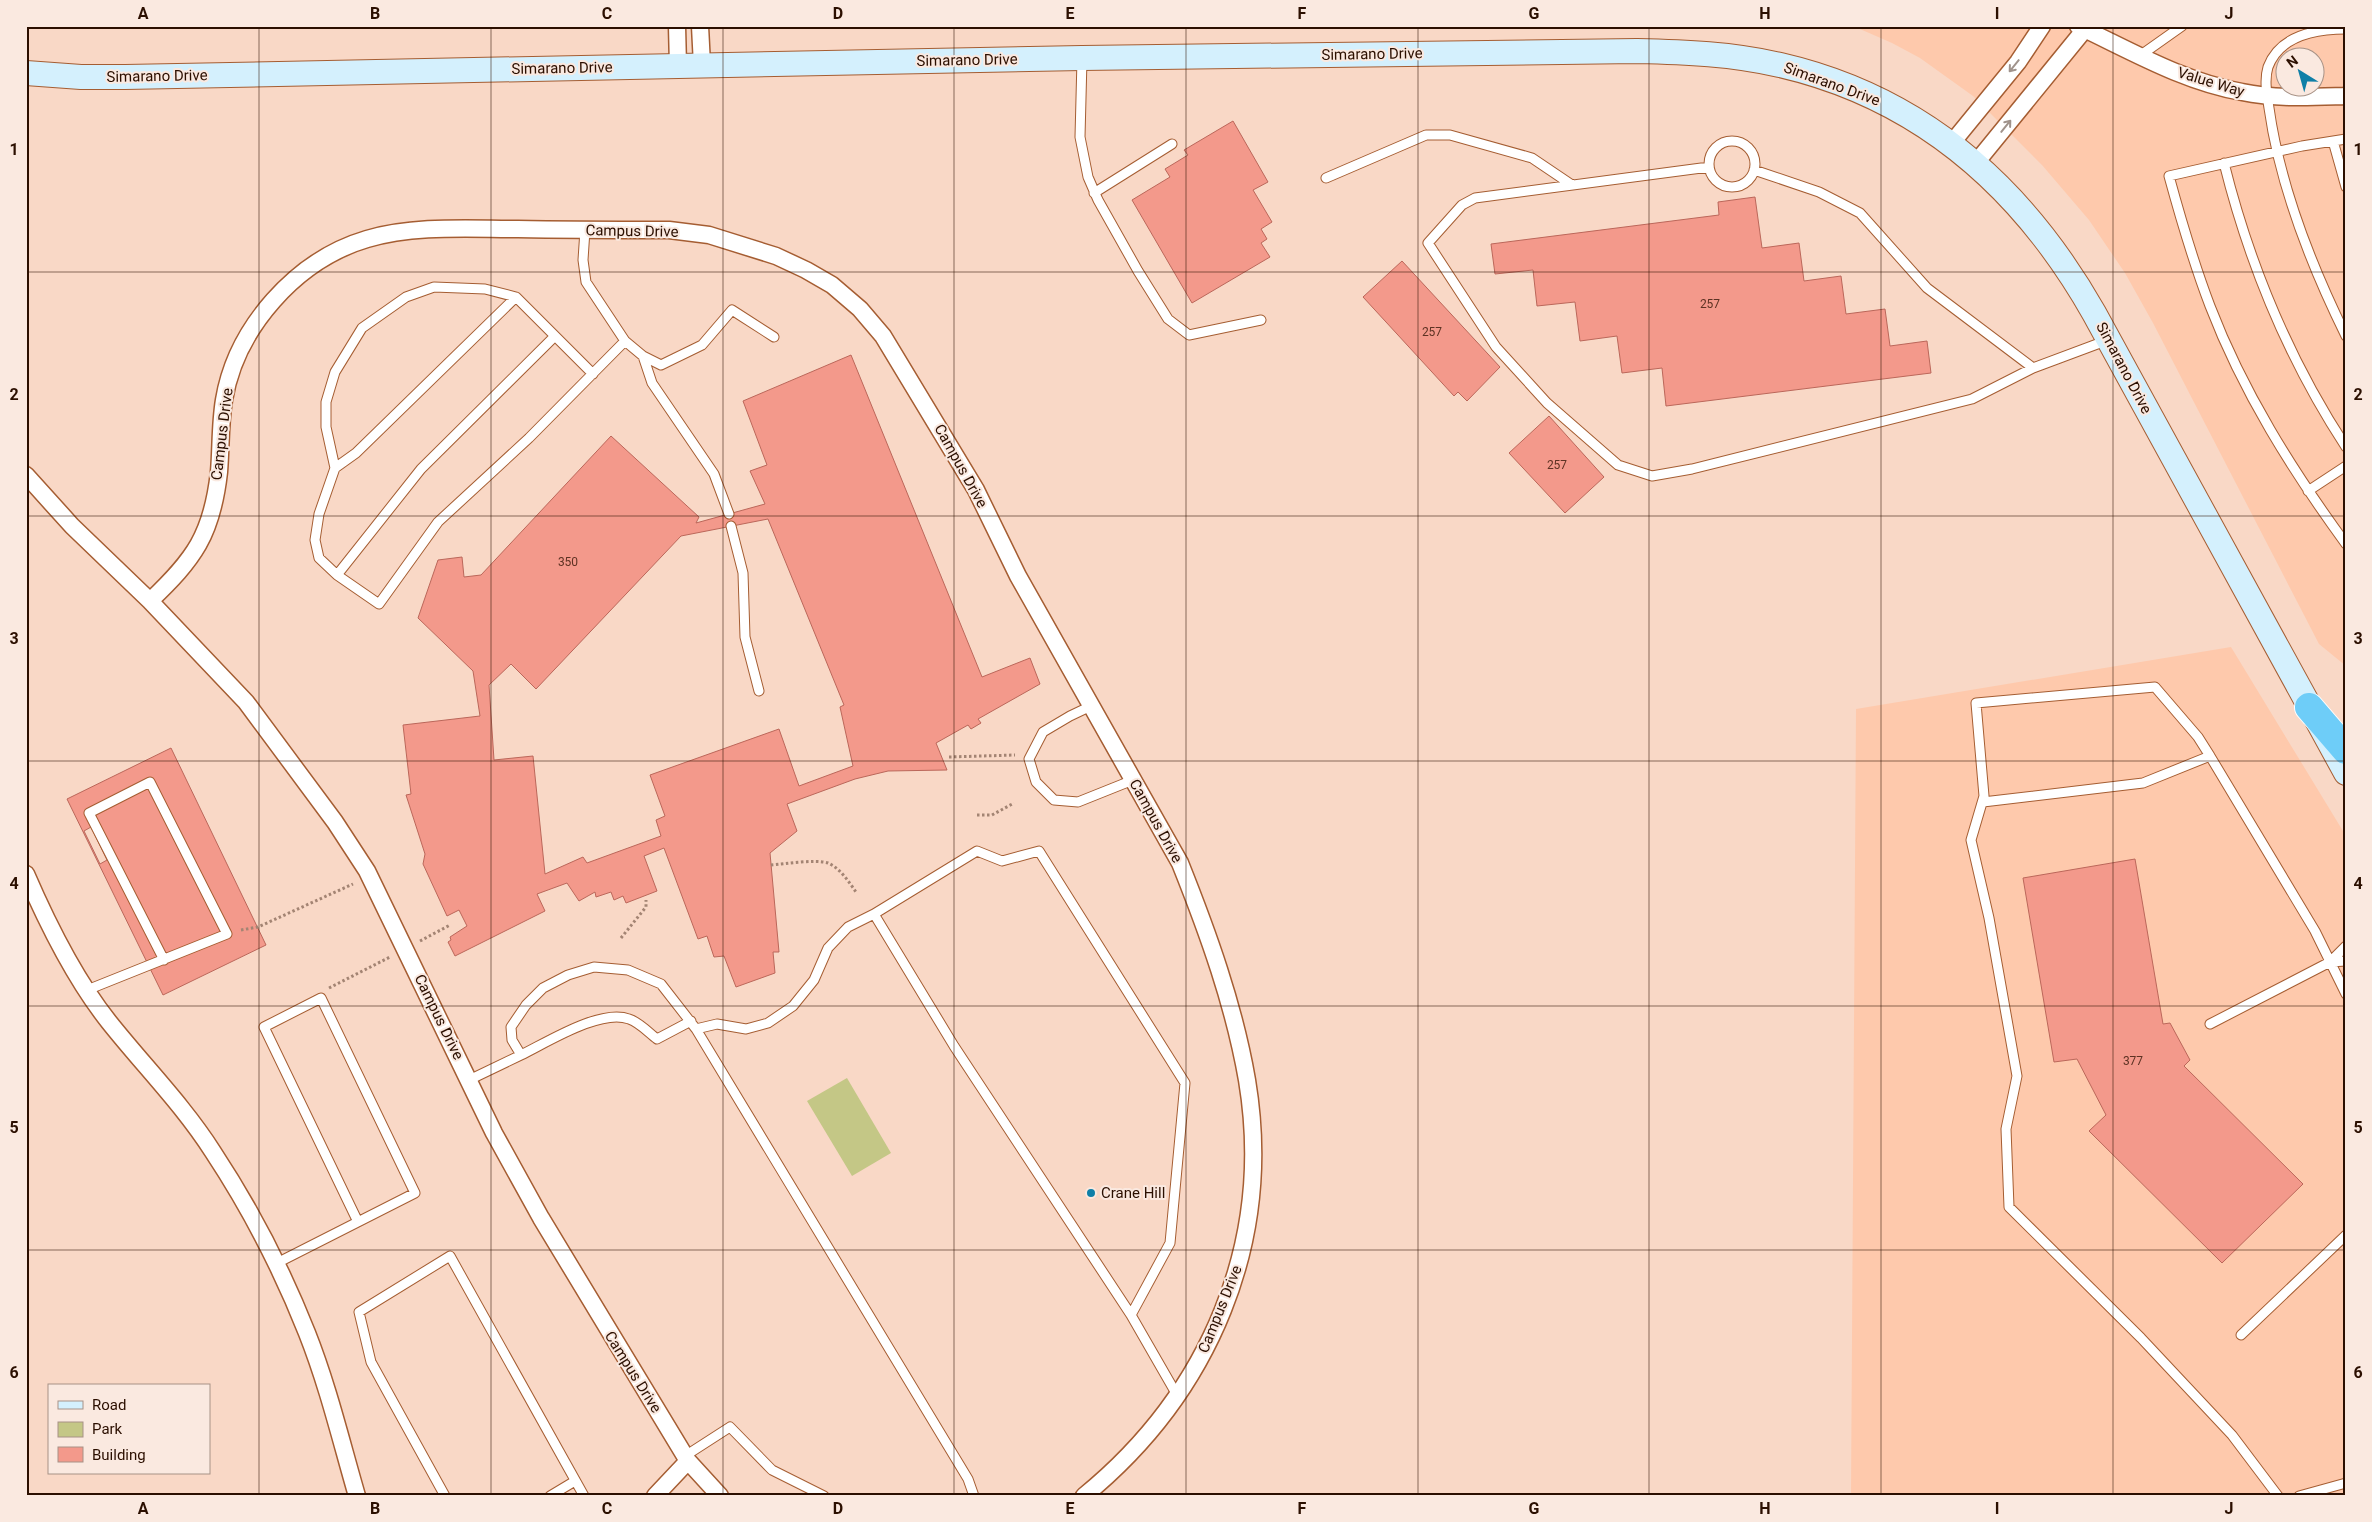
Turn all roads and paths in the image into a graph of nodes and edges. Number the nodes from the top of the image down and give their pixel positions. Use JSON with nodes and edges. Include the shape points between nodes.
{"nodes":[{"id":1,"x":677,"y":26,"type":"edge"},
{"id":2,"x":700,"y":26,"type":"edge"},
{"id":3,"x":2042,"y":26,"type":"edge"},
{"id":4,"x":2182,"y":26,"type":"edge"},
{"id":5,"x":2081,"y":28,"type":"edge"},
{"id":6,"x":2346,"y":29,"type":"edge"},
{"id":7,"x":2141,"y":56,"type":"junction"},
{"id":8,"x":1082,"y":58,"type":"junction"},
{"id":9,"x":702,"y":65,"type":"junction"},
{"id":10,"x":678,"y":66,"type":"junction"},
{"id":11,"x":26,"y":73,"type":"edge"},
{"id":12,"x":2268,"y":96,"type":"junction"},
{"id":13,"x":2346,"y":96,"type":"edge"},
{"id":14,"x":2346,"y":139,"type":"edge"},
{"id":15,"x":2333,"y":141,"type":"junction"},
{"id":16,"x":1172,"y":144,"type":"dead end"},
{"id":17,"x":1950,"y":144,"type":"junction"},
{"id":18,"x":2277,"y":151,"type":"junction"},
{"id":19,"x":2224,"y":163,"type":"junction"},
{"id":20,"x":1975,"y":164,"type":"junction"},
{"id":21,"x":1709,"y":167,"type":"junction"},
{"id":22,"x":1754,"y":170,"type":"junction"},
{"id":23,"x":1326,"y":178,"type":"dead end"},
{"id":24,"x":1572,"y":185,"type":"junction"},
{"id":25,"x":2346,"y":187,"type":"edge"},
{"id":26,"x":1094,"y":193,"type":"junction"},
{"id":27,"x":585,"y":230,"type":"junction"},
{"id":28,"x":516,"y":297,"type":"junction"},
{"id":29,"x":1261,"y":320,"type":"dead end"},
{"id":30,"x":555,"y":336,"type":"junction"},
{"id":31,"x":2346,"y":336,"type":"edge"},
{"id":32,"x":774,"y":337,"type":"dead end"},
{"id":33,"x":2109,"y":340,"type":"junction"},
{"id":34,"x":624,"y":341,"type":"junction"},
{"id":35,"x":642,"y":356,"type":"junction"},
{"id":36,"x":2033,"y":368,"type":"junction"},
{"id":37,"x":593,"y":374,"type":"junction"},
{"id":38,"x":2346,"y":447,"type":"edge"},
{"id":39,"x":2346,"y":466,"type":"edge"},
{"id":40,"x":335,"y":468,"type":"junction"},
{"id":41,"x":26,"y":475,"type":"edge"},
{"id":42,"x":2308,"y":491,"type":"junction"},
{"id":43,"x":729,"y":514,"type":"dead end"},
{"id":44,"x":731,"y":526,"type":"dead end"},
{"id":45,"x":2346,"y":544,"type":"edge"},
{"id":46,"x":337,"y":575,"type":"junction"},
{"id":47,"x":150,"y":601,"type":"junction"},
{"id":48,"x":760,"y":691,"type":"dead end"},
{"id":49,"x":1091,"y":706,"type":"junction"},
{"id":50,"x":2309,"y":707,"type":"junction"},
{"id":51,"x":2346,"y":750,"type":"edge"},
{"id":52,"x":1016,"y":754,"type":"dead end"},
{"id":53,"x":2210,"y":756,"type":"junction"},
{"id":54,"x":949,"y":757,"type":"dead end"},
{"id":55,"x":2346,"y":773,"type":"edge"},
{"id":56,"x":1133,"y":780,"type":"junction"},
{"id":57,"x":1983,"y":802,"type":"junction"},
{"id":58,"x":1014,"y":804,"type":"dead end"},
{"id":59,"x":977,"y":815,"type":"dead end"},
{"id":60,"x":771,"y":866,"type":"dead end"},
{"id":61,"x":26,"y":874,"type":"edge"},
{"id":62,"x":353,"y":884,"type":"dead end"},
{"id":63,"x":856,"y":892,"type":"dead end"},
{"id":64,"x":646,"y":900,"type":"dead end"},
{"id":65,"x":874,"y":914,"type":"junction"},
{"id":66,"x":450,"y":925,"type":"dead end"},
{"id":67,"x":258,"y":927,"type":"dead end"},
{"id":68,"x":621,"y":938,"type":"dead end"},
{"id":69,"x":420,"y":941,"type":"dead end"},
{"id":70,"x":2346,"y":946,"type":"edge"},
{"id":71,"x":390,"y":956,"type":"dead end"},
{"id":72,"x":164,"y":960,"type":"junction"},
{"id":73,"x":2346,"y":961,"type":"edge"},
{"id":74,"x":2330,"y":962,"type":"junction"},
{"id":75,"x":87,"y":990,"type":"junction"},
{"id":76,"x":2346,"y":994,"type":"edge"},
{"id":77,"x":321,"y":998,"type":"junction"},
{"id":78,"x":2210,"y":1024,"type":"dead end"},
{"id":79,"x":694,"y":1025,"type":"junction"},
{"id":80,"x":521,"y":1055,"type":"junction"},
{"id":81,"x":469,"y":1080,"type":"junction"},
{"id":82,"x":358,"y":1222,"type":"junction"},
{"id":83,"x":2346,"y":1236,"type":"edge"},
{"id":84,"x":275,"y":1264,"type":"junction"},
{"id":85,"x":1131,"y":1315,"type":"junction"},
{"id":86,"x":2241,"y":1335,"type":"dead end"},
{"id":87,"x":1177,"y":1395,"type":"junction"},
{"id":88,"x":686,"y":1458,"type":"junction"},
{"id":89,"x":575,"y":1481,"type":"junction"},
{"id":90,"x":2346,"y":1483,"type":"edge"},
{"id":91,"x":357,"y":1496,"type":"edge"},
{"id":92,"x":445,"y":1496,"type":"edge"},
{"id":93,"x":550,"y":1496,"type":"edge"},
{"id":94,"x":584,"y":1496,"type":"edge"},
{"id":95,"x":655,"y":1496,"type":"edge"},
{"id":96,"x":720,"y":1496,"type":"edge"},
{"id":97,"x":824,"y":1496,"type":"edge"},
{"id":98,"x":974,"y":1496,"type":"edge"},
{"id":99,"x":1084,"y":1496,"type":"edge"},
{"id":100,"x":2278,"y":1496,"type":"edge"},
{"id":101,"x":2300,"y":1496,"type":"edge"}],
"edges":[{"from":1,"to":10,"type":"street"},
{"from":2,"to":9,"type":"street"},
{"from":3,"to":17,"type":"street","one_way":true,"via":[[2018,62]]},
{"from":4,"to":7,"type":"lane"},
{"from":5,"to":7,"type":"street","name":"Value Way"},
{"from":20,"to":5,"type":"street","name":"Value Way","one_way":true},
{"from":6,"to":12,"type":"lane","via":[[2309,32],[2284,46],[2269,66],[2266,78]]},
{"from":7,"to":12,"type":"street","name":"Value Way","via":[[2204,82]]},
{"from":8,"to":9,"type":"street","name":"Simarano Drive"},
{"from":8,"to":17,"type":"street","name":"Simarano Drive","via":[[1637,51],[1716,54],[1779,65],[1847,86],[1908,115]]},
{"from":8,"to":26,"type":"lane","via":[[1080,138]]},
{"from":9,"to":10,"type":"street","name":"Simarano Drive"},
{"from":10,"to":11,"type":"street","name":"Simarano Drive","via":[[125,77]]},
{"from":12,"to":13,"type":"street","name":"Value Way"},
{"from":12,"to":18,"type":"lane"},
{"from":14,"to":15,"type":"lane"},
{"from":15,"to":18,"type":"lane"},
{"from":15,"to":25,"type":"lane"},
{"from":16,"to":26,"type":"lane"},
{"from":17,"to":20,"type":"street","name":"Simarano Drive"},
{"from":18,"to":19,"type":"lane"},
{"from":18,"to":31,"type":"lane","via":[[2306,245]]},
{"from":19,"to":38,"type":"lane","via":[[2248,248],[2269,302],[2301,371]]},
{"from":19,"to":42,"type":"lane","via":[[2169,176],[2194,262],[2222,336],[2260,413]]},
{"from":20,"to":33,"type":"street","name":"Simarano Drive","via":[[2016,202],[2040,230],[2081,290]]},
{"from":21,"to":22,"type":"lane","via":[[1716,181],[1730,187],[1745,183]]},
{"from":21,"to":22,"type":"lane","via":[[1709,159],[1715,149],[1725,142],[1733,142],[1750,151]]},
{"from":21,"to":24,"type":"lane"},
{"from":22,"to":36,"type":"lane","via":[[1818,192],[1860,212],[1927,288]]},
{"from":23,"to":24,"type":"lane","via":[[1426,135],[1450,135],[1532,158]]},
{"from":24,"to":36,"type":"lane","via":[[1476,198],[1462,205],[1428,243],[1496,347],[1547,403],[1618,465],[1652,476],[1692,469],[1972,399]]},
{"from":26,"to":29,"type":"lane","via":[[1168,318],[1189,334]]},
{"from":27,"to":34,"type":"lane","via":[[582,260],[586,282]]},
{"from":27,"to":47,"type":"street","name":"Campus Drive","via":[[411,230],[367,239],[337,251],[299,276],[268,307],[245,339],[232,368],[224,400],[219,471],[204,534],[193,556]]},
{"from":27,"to":49,"type":"street","name":"Campus Drive","via":[[669,230],[709,235],[776,256],[806,270],[832,285],[860,309],[883,336],[976,490],[1018,576]]},
{"from":28,"to":30,"type":"lane"},
{"from":28,"to":40,"type":"lane","via":[[356,453]]},
{"from":28,"to":40,"type":"lane","via":[[484,288],[434,287],[406,297],[362,328],[335,372],[326,402],[326,427]]},
{"from":30,"to":37,"type":"lane"},
{"from":30,"to":46,"type":"lane","via":[[421,468]]},
{"from":32,"to":35,"type":"lane","via":[[732,310],[702,345],[679,357],[661,365]]},
{"from":33,"to":36,"type":"lane"},
{"from":33,"to":50,"type":"street","name":"Simarano Drive"},
{"from":34,"to":35,"type":"lane"},
{"from":34,"to":37,"type":"lane"},
{"from":35,"to":43,"type":"lane","via":[[652,383],[714,474]]},
{"from":37,"to":46,"type":"lane","via":[[438,522],[379,604]]},
{"from":39,"to":42,"type":"lane"},
{"from":40,"to":46,"type":"lane","via":[[315,540],[318,558]]},
{"from":41,"to":47,"type":"street","name":"Campus Drive","via":[[72,526]]},
{"from":42,"to":45,"type":"lane"},
{"from":44,"to":48,"type":"lane","via":[[742,573],[745,638]]},
{"from":47,"to":81,"type":"street","name":"Campus Drive","via":[[246,702],[356,854],[392,919]]},
{"from":49,"to":56,"type":"street","name":"Campus Drive"},
{"from":49,"to":56,"type":"lane","via":[[1043,732],[1029,759],[1036,782],[1054,800],[1078,802]]},
{"from":50,"to":51,"type":"highway"},
{"from":50,"to":55,"type":"street","name":"Simarano Drive"},
{"from":52,"to":54,"type":"path"},
{"from":53,"to":57,"type":"lane","via":[[2143,783]]},
{"from":53,"to":57,"type":"lane","via":[[2155,687],[1976,703]]},
{"from":53,"to":74,"type":"lane","via":[[2315,931]]},
{"from":56,"to":87,"type":"street","name":"Campus Drive","via":[[1180,863],[1214,956],[1234,1018],[1247,1080],[1253,1138],[1250,1202],[1242,1253],[1223,1311],[1194,1370]]},
{"from":57,"to":100,"type":"lane","via":[[1971,840],[1989,918],[2017,1076],[2006,1129],[2009,1207],[2141,1338],[2232,1435]]},
{"from":58,"to":59,"type":"path","via":[[992,815]]},
{"from":60,"to":63,"type":"path","via":[[806,862],[828,864],[846,878]]},
{"from":61,"to":75,"type":"street","via":[[45,916]]},
{"from":62,"to":67,"type":"path"},
{"from":64,"to":68,"type":"path","via":[[646,907]]},
{"from":65,"to":79,"type":"lane","via":[[848,928],[828,948],[814,980],[793,1006],[768,1023],[746,1029],[717,1024]]},
{"from":65,"to":85,"type":"lane","via":[[954,1046]]},
{"from":65,"to":85,"type":"lane","via":[[977,851],[1002,861],[1039,851],[1185,1083],[1170,1243]]},
{"from":66,"to":69,"type":"path"},
{"from":70,"to":74,"type":"lane"},
{"from":71,"to":77,"type":"path","via":[[330,986]]},
{"from":72,"to":72,"type":"lane","via":[[226,934],[150,782],[89,812]]},
{"from":72,"to":75,"type":"lane"},
{"from":73,"to":74,"type":"lane"},
{"from":74,"to":76,"type":"lane"},
{"from":74,"to":78,"type":"lane"},
{"from":75,"to":84,"type":"street","via":[[108,1021],[188,1114],[242,1199]]},
{"from":77,"to":82,"type":"lane","via":[[264,1027]]},
{"from":77,"to":82,"type":"lane","via":[[416,1193]]},
{"from":79,"to":80,"type":"lane","via":[[657,1039],[629,1018],[608,1017],[569,1031]]},
{"from":79,"to":80,"type":"lane","via":[[661,984],[628,970],[594,967],[568,975],[543,988],[526,1005],[511,1027],[512,1040]]},
{"from":79,"to":98,"type":"lane","via":[[968,1480]]},
{"from":80,"to":81,"type":"lane"},
{"from":81,"to":88,"type":"street","name":"Campus Drive","via":[[541,1218]]},
{"from":82,"to":84,"type":"lane"},
{"from":83,"to":86,"type":"lane"},
{"from":84,"to":91,"type":"street","via":[[307,1333]]},
{"from":85,"to":87,"type":"lane"},
{"from":87,"to":99,"type":"street","name":"Campus Drive","via":[[1155,1427],[1114,1471]]},
{"from":88,"to":95,"type":"street"},
{"from":88,"to":96,"type":"street","name":"Campus Drive"},
{"from":88,"to":97,"type":"lane","via":[[730,1427],[772,1470]]},
{"from":89,"to":92,"type":"lane","via":[[450,1256],[359,1312],[371,1362]]},
{"from":89,"to":93,"type":"lane"},
{"from":89,"to":94,"type":"lane"},
{"from":90,"to":101,"type":"lane"}]}
